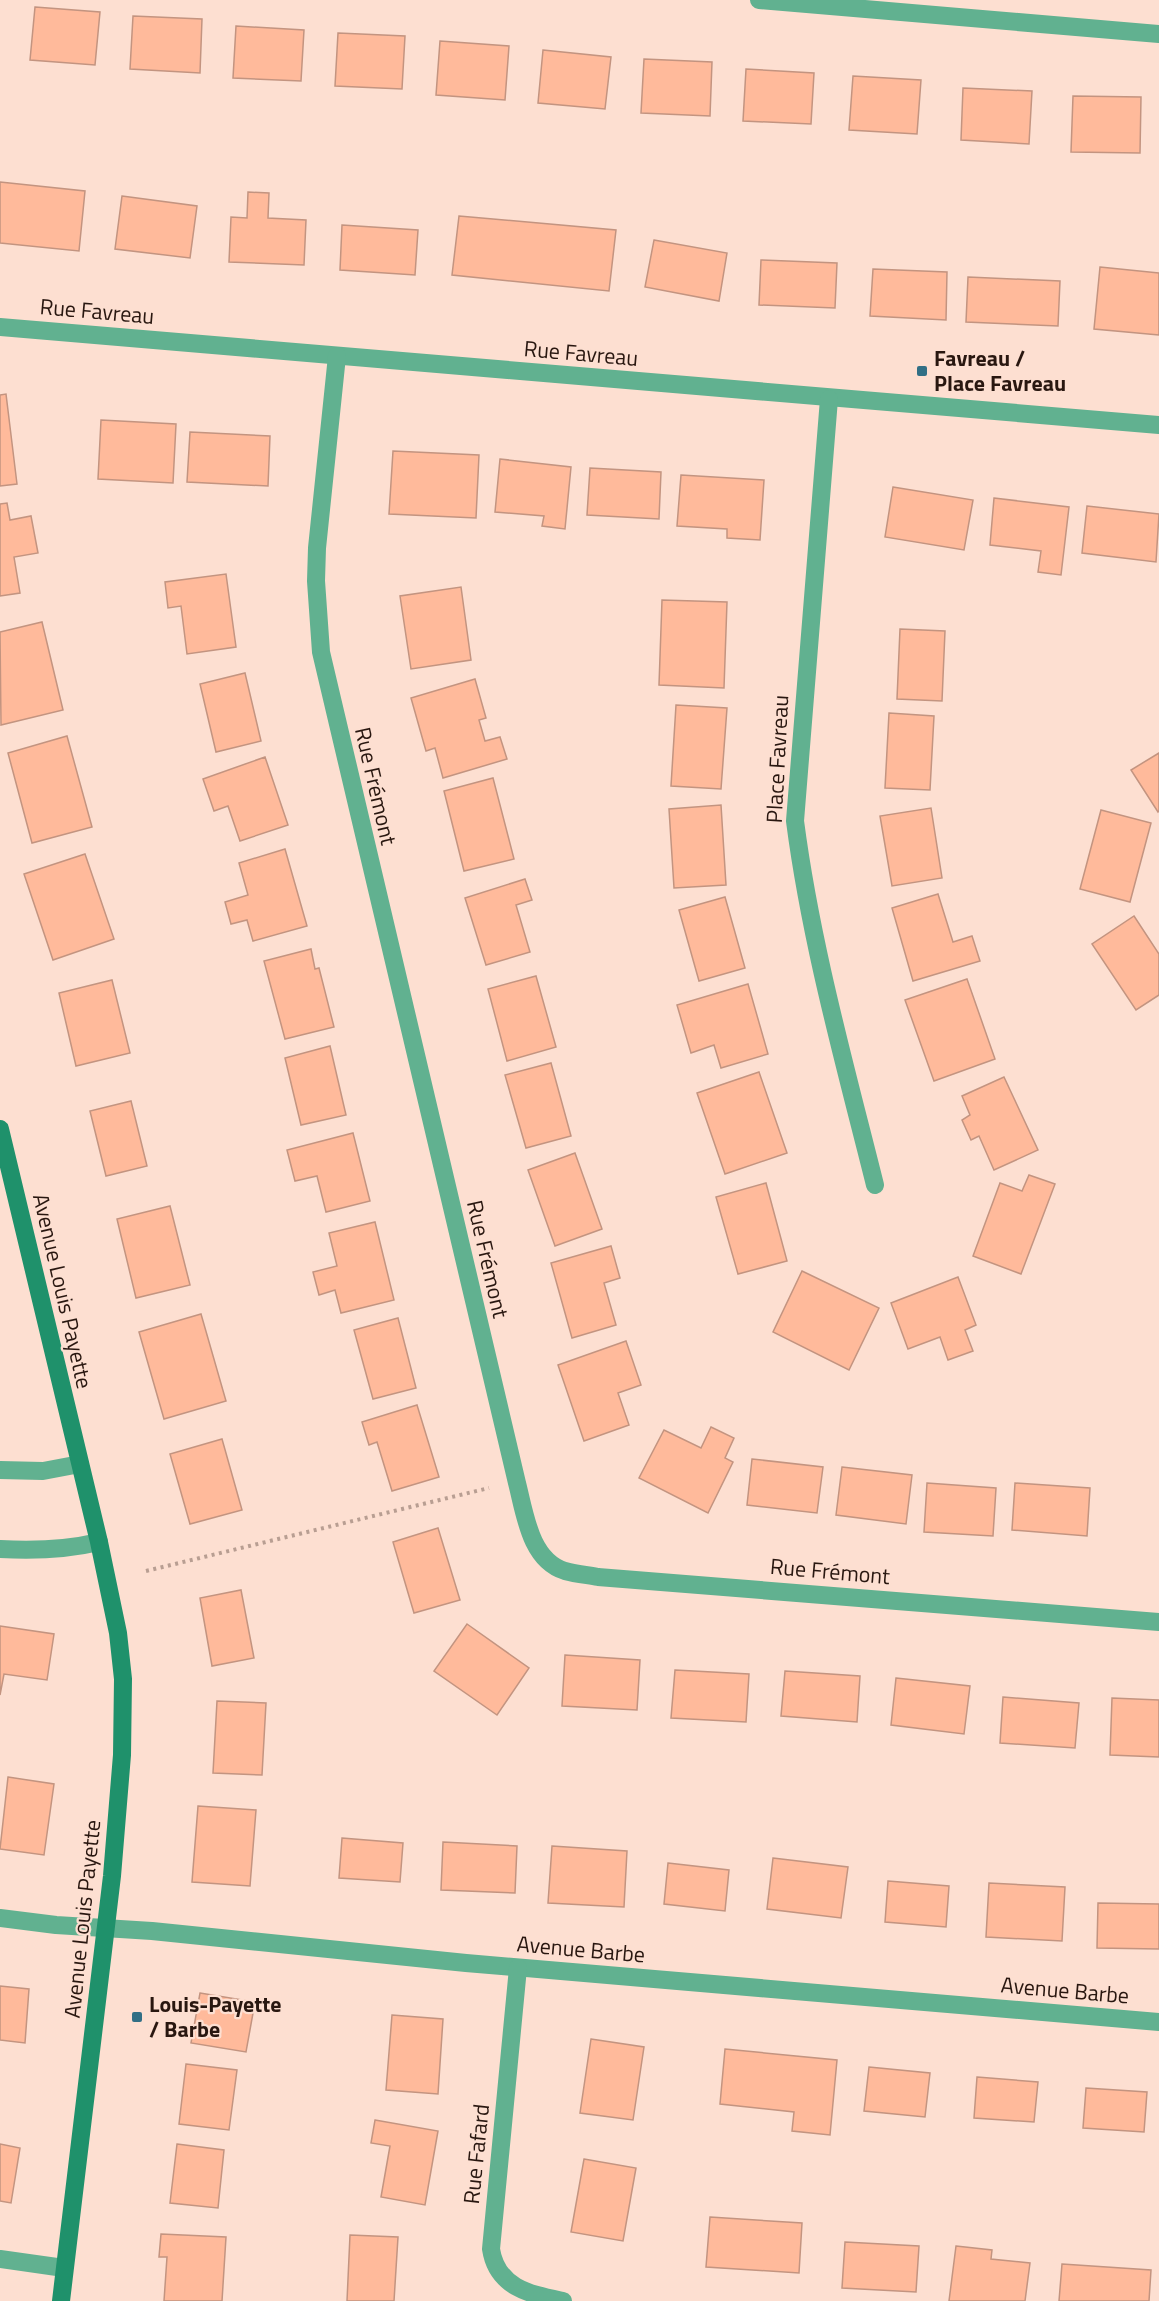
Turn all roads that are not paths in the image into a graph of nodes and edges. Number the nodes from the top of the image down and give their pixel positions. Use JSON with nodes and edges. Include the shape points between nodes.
{"nodes":[{"id":1,"x":759,"y":0,"type":"edge"},
{"id":2,"x":1159,"y":34,"type":"edge"},
{"id":3,"x":0,"y":327,"type":"edge"},
{"id":4,"x":337,"y":356,"type":"junction"},
{"id":5,"x":830,"y":399,"type":"junction"},
{"id":6,"x":1159,"y":425,"type":"edge"},
{"id":7,"x":0,"y":1129,"type":"edge"},
{"id":8,"x":875,"y":1185,"type":"dead end"},
{"id":9,"x":80,"y":1464,"type":"junction"},
{"id":10,"x":0,"y":1470,"type":"edge"},
{"id":11,"x":99,"y":1542,"type":"junction"},
{"id":12,"x":0,"y":1550,"type":"edge"},
{"id":13,"x":1159,"y":1623,"type":"edge"},
{"id":14,"x":0,"y":1918,"type":"edge"},
{"id":15,"x":106,"y":1928,"type":"junction"},
{"id":16,"x":518,"y":1968,"type":"junction"},
{"id":17,"x":1159,"y":2022,"type":"edge"},
{"id":18,"x":0,"y":2259,"type":"edge"},
{"id":19,"x":64,"y":2268,"type":"junction"},
{"id":20,"x":61,"y":2301,"type":"edge"},
{"id":21,"x":563,"y":2301,"type":"edge"}],
"edges":[{"from":1,"to":2,"type":"street"},
{"from":3,"to":4,"type":"street","name":"Rue Favreau"},
{"from":4,"to":5,"type":"street","name":"Rue Favreau"},
{"from":4,"to":13,"type":"street","name":"Rue Frémont","via":[[317,548],[321,652],[517,1483],[539,1550],[563,1571],[598,1577]]},
{"from":5,"to":6,"type":"street","name":"Rue Favreau"},
{"from":5,"to":8,"type":"street","name":"Place Favreau","via":[[795,821],[801,869],[836,1029]]},
{"from":7,"to":9,"type":"street","name":"Avenue Louis Payette"},
{"from":9,"to":10,"type":"street","via":[[42,1471]]},
{"from":9,"to":11,"type":"street","name":"Avenue Louis Payette"},
{"from":11,"to":12,"type":"street","via":[[76,1548]]},
{"from":11,"to":15,"type":"street","name":"Avenue Louis Payette","via":[[118,1633],[123,1679],[120,1793]]},
{"from":14,"to":15,"type":"street","name":"Avenue Barbe"},
{"from":15,"to":16,"type":"street","name":"Avenue Barbe"},
{"from":15,"to":19,"type":"street","name":"Avenue Louis Payette"},
{"from":16,"to":17,"type":"street","name":"Avenue Barbe"},
{"from":16,"to":21,"type":"street","name":"Rue Fafard","via":[[491,2249],[493,2261],[508,2282]]},
{"from":18,"to":19,"type":"street"},
{"from":19,"to":20,"type":"street","name":"Avenue Louis Payette"}]}
